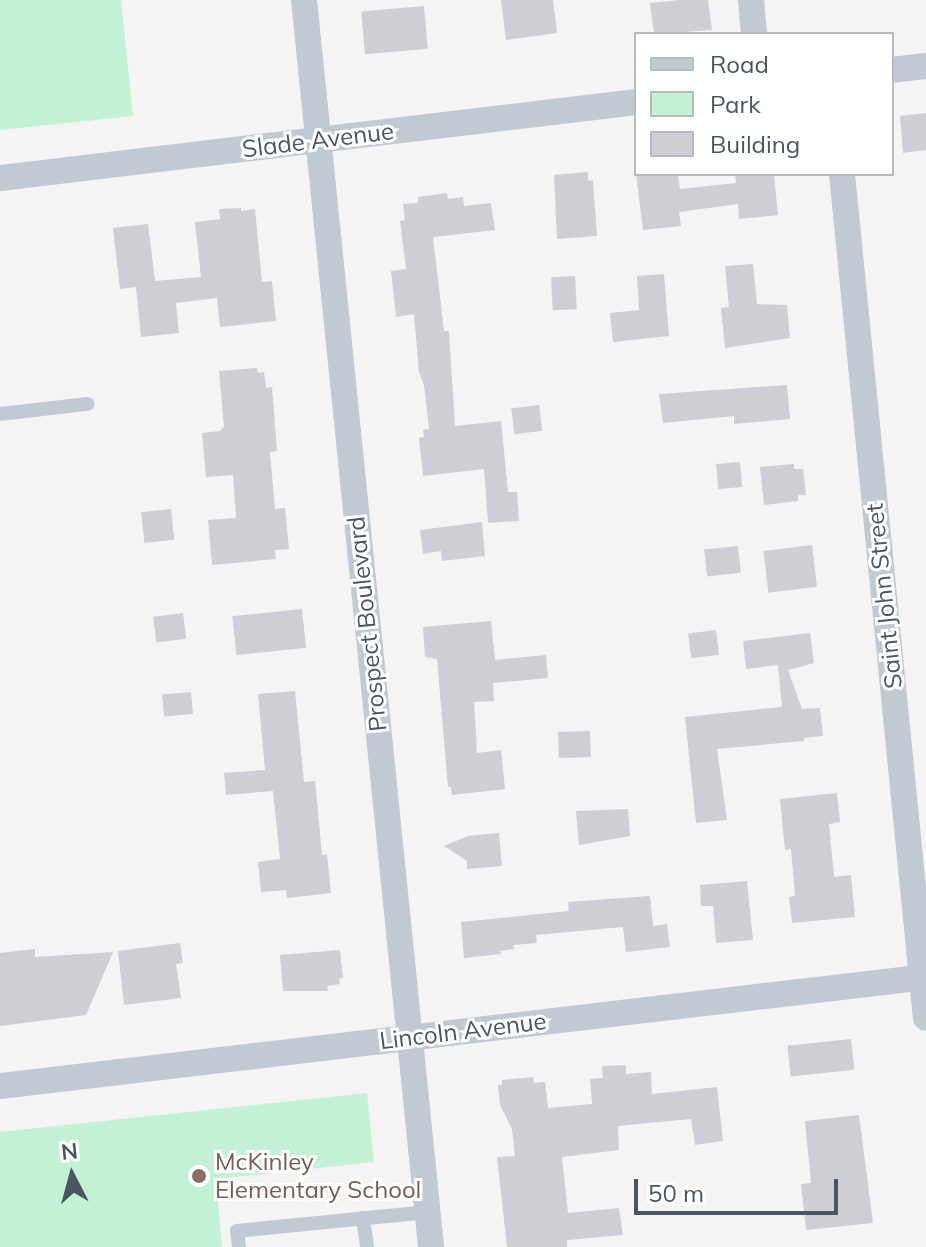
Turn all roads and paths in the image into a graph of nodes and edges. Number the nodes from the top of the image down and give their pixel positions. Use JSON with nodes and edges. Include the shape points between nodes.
{"nodes":[{"id":1,"x":304,"y":0,"type":"edge"},
{"id":2,"x":751,"y":0,"type":"edge"},
{"id":3,"x":754,"y":32,"type":"edge"},
{"id":4,"x":926,"y":66,"type":"edge"},
{"id":5,"x":894,"y":70,"type":"edge"},
{"id":6,"x":634,"y":102,"type":"edge"},
{"id":7,"x":317,"y":140,"type":"junction"},
{"id":8,"x":842,"y":176,"type":"edge"},
{"id":9,"x":0,"y":178,"type":"edge"},
{"id":10,"x":87,"y":404,"type":"dead end"},
{"id":11,"x":0,"y":414,"type":"edge"},
{"id":12,"x":924,"y":978,"type":"edge"},
{"id":13,"x":926,"y":1018,"type":"edge"},
{"id":14,"x":409,"y":1037,"type":"junction"},
{"id":15,"x":0,"y":1086,"type":"edge"},
{"id":16,"x":428,"y":1212,"type":"junction"},
{"id":17,"x":363,"y":1218,"type":"junction"},
{"id":18,"x":239,"y":1247,"type":"edge"},
{"id":19,"x":367,"y":1247,"type":"edge"},
{"id":20,"x":431,"y":1247,"type":"edge"}],
"edges":[{"from":1,"to":7,"type":"street","name":"Prospect Boulevard"},
{"from":2,"to":3,"type":"street"},
{"from":4,"to":5,"type":"street"},
{"from":6,"to":7,"type":"street","name":"Slade Avenue"},
{"from":7,"to":9,"type":"street","name":"Slade Avenue"},
{"from":7,"to":14,"type":"street","name":"Prospect Boulevard"},
{"from":8,"to":12,"type":"street","name":"Saint John Street"},
{"from":10,"to":11,"type":"lane"},
{"from":12,"to":13,"type":"street","name":"Saint John Street"},
{"from":12,"to":14,"type":"street","name":"Lincoln Avenue"},
{"from":14,"to":15,"type":"street","name":"Lincoln Avenue"},
{"from":14,"to":16,"type":"street","name":"Prospect Boulevard"},
{"from":16,"to":17,"type":"lane"},
{"from":16,"to":20,"type":"street","name":"Prospect Boulevard"},
{"from":17,"to":18,"type":"lane","via":[[237,1231]]},
{"from":17,"to":19,"type":"lane"}]}
